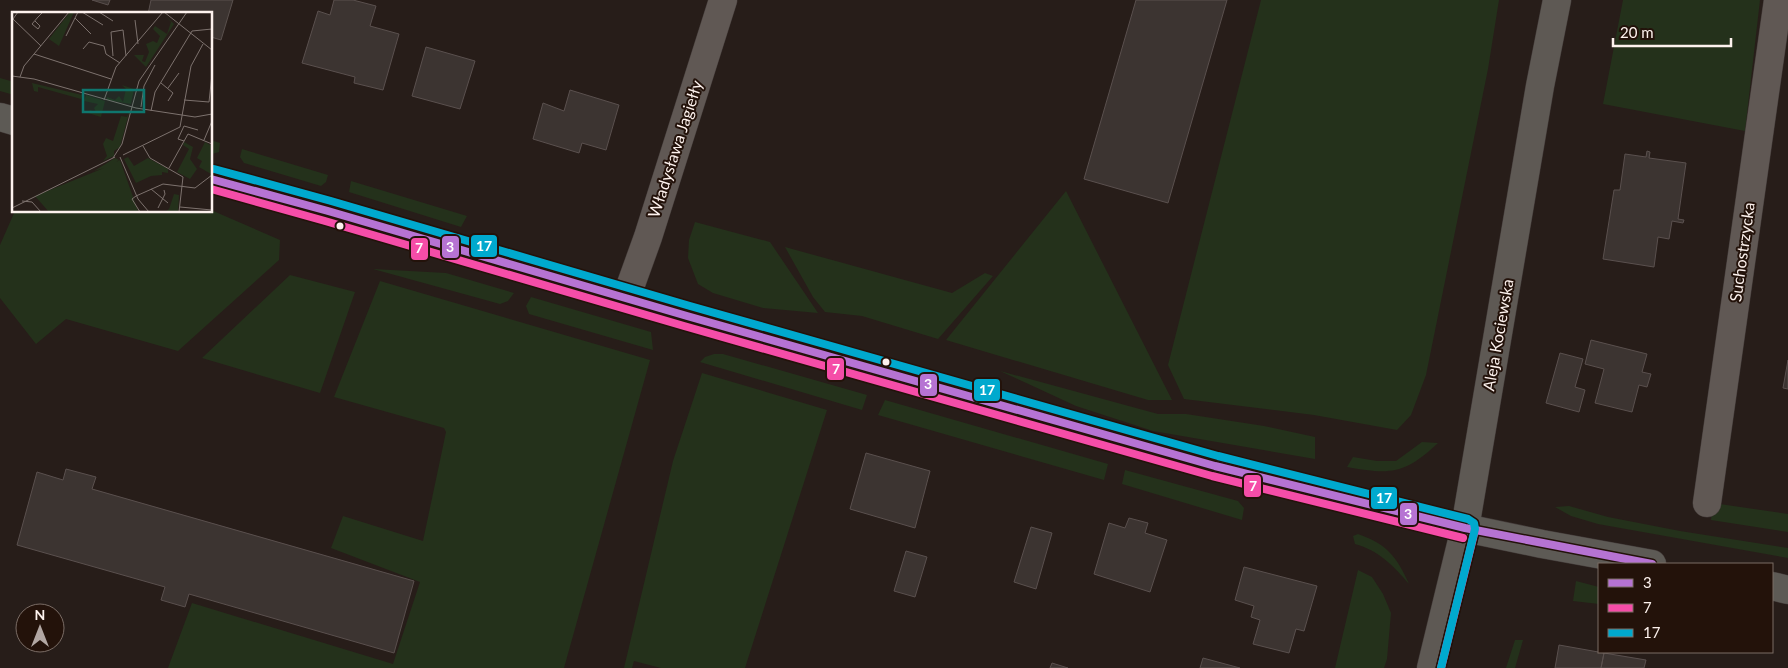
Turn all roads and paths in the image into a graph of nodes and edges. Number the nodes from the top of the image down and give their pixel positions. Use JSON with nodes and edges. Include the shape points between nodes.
{"nodes":[{"id":1,"x":723,"y":0,"type":"edge"},
{"id":2,"x":1557,"y":0,"type":"edge"},
{"id":3,"x":1778,"y":0,"type":"edge"},
{"id":4,"x":212,"y":178,"type":"edge"},
{"id":5,"x":626,"y":298,"type":"junction"},
{"id":6,"x":1707,"y":503,"type":"dead end"},
{"id":7,"x":1465,"y":528,"type":"junction"},
{"id":8,"x":1646,"y":563,"type":"edge"},
{"id":9,"x":1773,"y":586,"type":"edge"},
{"id":10,"x":1788,"y":590,"type":"edge"},
{"id":11,"x":1431,"y":668,"type":"edge"}],
"edges":[{"from":1,"to":5,"type":"street","name":"Władysława Jagiełły"},
{"from":2,"to":7,"type":"street","name":"Aleja Kociewska"},
{"from":3,"to":6,"type":"street","name":"Suchostrzycka"},
{"from":4,"to":5,"type":"main road"},
{"from":5,"to":7,"type":"main road","via":[[1214,466]]},
{"from":7,"to":8,"type":"main road"},
{"from":7,"to":11,"type":"street","name":"Aleja Kociewska"},
{"from":9,"to":10,"type":"main road"}]}
